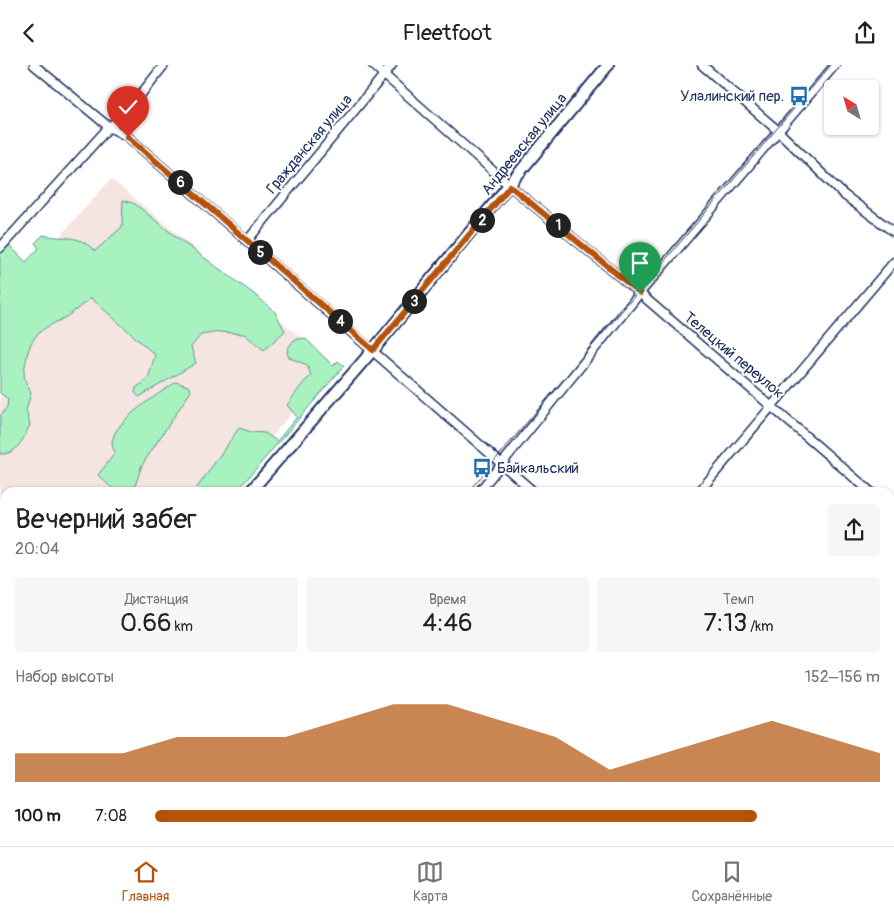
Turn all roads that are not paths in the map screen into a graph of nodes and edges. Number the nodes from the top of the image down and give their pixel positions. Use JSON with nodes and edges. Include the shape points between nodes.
{"nodes":[{"id":1,"x":34,"y":65,"type":"edge"},
{"id":2,"x":164,"y":65,"type":"edge"},
{"id":3,"x":373,"y":65,"type":"edge"},
{"id":4,"x":392,"y":65,"type":"edge"},
{"id":5,"x":608,"y":65,"type":"edge"},
{"id":6,"x":702,"y":65,"type":"edge"},
{"id":7,"x":835,"y":65,"type":"edge"},
{"id":8,"x":384,"y":74,"type":"junction"},
{"id":9,"x":109,"y":127,"type":"junction"},
{"id":10,"x":778,"y":131,"type":"junction"},
{"id":11,"x":510,"y":186,"type":"junction"},
{"id":12,"x":894,"y":233,"type":"edge"},
{"id":13,"x":247,"y":241,"type":"junction"},
{"id":14,"x":0,"y":248,"type":"edge"},
{"id":15,"x":894,"y":262,"type":"edge"},
{"id":16,"x":640,"y":293,"type":"junction"},
{"id":17,"x":373,"y":350,"type":"junction"},
{"id":18,"x":772,"y":406,"type":"junction"},
{"id":19,"x":502,"y":463,"type":"junction"},
{"id":20,"x":254,"y":487,"type":"edge"},
{"id":21,"x":483,"y":487,"type":"edge"},
{"id":22,"x":528,"y":487,"type":"edge"},
{"id":23,"x":703,"y":487,"type":"edge"},
{"id":24,"x":865,"y":487,"type":"edge"}],
"edges":[{"from":1,"to":9,"type":"street"},
{"from":2,"to":9,"type":"street","via":[[127,112]]},
{"from":3,"to":8,"type":"street","name":"Телецкий переулок"},
{"from":4,"to":8,"type":"street","name":"Гражданская улица"},
{"from":5,"to":11,"type":"street","name":"Андреевская улица"},
{"from":6,"to":10,"type":"street"},
{"from":7,"to":10,"type":"street"},
{"from":8,"to":11,"type":"street","name":"Телецкий переулок"},
{"from":8,"to":13,"type":"street","name":"Гражданская улица"},
{"from":9,"to":13,"type":"street","via":[[128,137]]},
{"from":9,"to":14,"type":"street"},
{"from":10,"to":12,"type":"street","via":[[844,195]]},
{"from":10,"to":16,"type":"street"},
{"from":11,"to":16,"type":"street","name":"Телецкий переулок"},
{"from":11,"to":17,"type":"street","name":"Андреевская улица"},
{"from":13,"to":17,"type":"street"},
{"from":15,"to":18,"type":"street"},
{"from":16,"to":18,"type":"street","name":"Телецкий переулок"},
{"from":16,"to":19,"type":"street"},
{"from":17,"to":19,"type":"street"},
{"from":17,"to":20,"type":"street","name":"Андреевская улица"},
{"from":18,"to":23,"type":"street"},
{"from":18,"to":24,"type":"street","name":"Телецкий переулок"},
{"from":19,"to":21,"type":"street"},
{"from":19,"to":22,"type":"street"}]}
